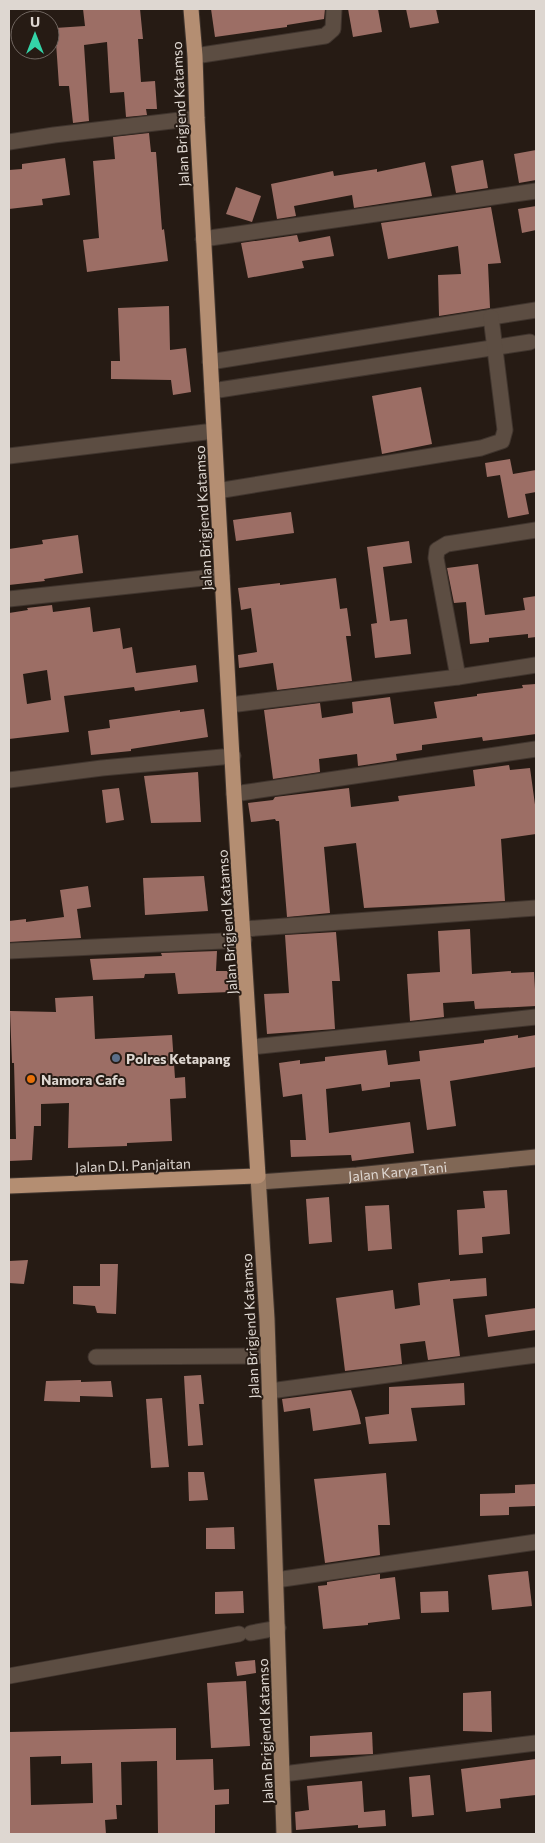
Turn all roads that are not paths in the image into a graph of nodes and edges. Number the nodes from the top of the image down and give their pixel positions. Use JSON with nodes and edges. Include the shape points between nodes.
{"nodes":[{"id":1,"x":191,"y":9,"type":"edge"},
{"id":2,"x":334,"y":9,"type":"edge"},
{"id":3,"x":195,"y":56,"type":"junction"},
{"id":4,"x":197,"y":118,"type":"junction"},
{"id":5,"x":9,"y":142,"type":"edge"},
{"id":6,"x":536,"y":191,"type":"edge"},
{"id":7,"x":203,"y":239,"type":"junction"},
{"id":8,"x":536,"y":310,"type":"edge"},
{"id":9,"x":491,"y":317,"type":"junction"},
{"id":10,"x":530,"y":342,"type":"dead end"},
{"id":11,"x":495,"y":347,"type":"junction"},
{"id":12,"x":210,"y":362,"type":"junction"},
{"id":13,"x":212,"y":391,"type":"junction"},
{"id":14,"x":214,"y":430,"type":"junction"},
{"id":15,"x":9,"y":456,"type":"edge"},
{"id":16,"x":217,"y":491,"type":"junction"},
{"id":17,"x":536,"y":530,"type":"edge"},
{"id":18,"x":222,"y":576,"type":"junction"},
{"id":19,"x":9,"y":599,"type":"edge"},
{"id":20,"x":536,"y":665,"type":"edge"},
{"id":21,"x":458,"y":677,"type":"junction"},
{"id":22,"x":230,"y":704,"type":"junction"},
{"id":23,"x":536,"y":749,"type":"edge"},
{"id":24,"x":233,"y":756,"type":"junction"},
{"id":25,"x":9,"y":780,"type":"edge"},
{"id":26,"x":234,"y":794,"type":"junction"},
{"id":27,"x":536,"y":908,"type":"edge"},
{"id":28,"x":244,"y":935,"type":"junction"},
{"id":29,"x":9,"y":951,"type":"edge"},
{"id":30,"x":536,"y":1017,"type":"edge"},
{"id":31,"x":251,"y":1047,"type":"junction"},
{"id":32,"x":536,"y":1157,"type":"edge"},
{"id":33,"x":259,"y":1179,"type":"junction"},
{"id":34,"x":9,"y":1186,"type":"edge"},
{"id":35,"x":536,"y":1355,"type":"edge"},
{"id":36,"x":268,"y":1356,"type":"junction"},
{"id":37,"x":96,"y":1357,"type":"dead end"},
{"id":38,"x":270,"y":1391,"type":"junction"},
{"id":39,"x":536,"y":1542,"type":"edge"},
{"id":40,"x":276,"y":1580,"type":"junction"},
{"id":41,"x":278,"y":1628,"type":"junction"},
{"id":42,"x":9,"y":1676,"type":"edge"},
{"id":43,"x":536,"y":1744,"type":"edge"},
{"id":44,"x":283,"y":1774,"type":"junction"},
{"id":45,"x":284,"y":1834,"type":"edge"}],
"edges":[{"from":1,"to":3,"type":"highway","name":"Jalan Brigjend Katamso"},
{"from":2,"to":3,"type":"street","via":[[333,30],[325,36]]},
{"from":3,"to":4,"type":"highway","name":"Jalan Brigjend Katamso"},
{"from":4,"to":5,"type":"street"},
{"from":4,"to":7,"type":"highway","name":"Jalan Brigjend Katamso"},
{"from":6,"to":7,"type":"street"},
{"from":7,"to":12,"type":"highway","name":"Jalan Brigjend Katamso"},
{"from":8,"to":9,"type":"street"},
{"from":9,"to":11,"type":"street"},
{"from":9,"to":12,"type":"street"},
{"from":10,"to":11,"type":"street"},
{"from":11,"to":13,"type":"street"},
{"from":11,"to":16,"type":"street","via":[[505,430],[502,441],[481,448]]},
{"from":12,"to":13,"type":"highway","name":"Jalan Brigjend Katamso"},
{"from":13,"to":14,"type":"highway","name":"Jalan Brigjend Katamso"},
{"from":14,"to":15,"type":"street"},
{"from":14,"to":16,"type":"highway","name":"Jalan Brigjend Katamso"},
{"from":16,"to":18,"type":"highway","name":"Jalan Brigjend Katamso"},
{"from":17,"to":21,"type":"street","via":[[446,544],[437,550]]},
{"from":18,"to":19,"type":"street"},
{"from":18,"to":22,"type":"highway","name":"Jalan Brigjend Katamso"},
{"from":20,"to":21,"type":"street"},
{"from":21,"to":22,"type":"street"},
{"from":22,"to":24,"type":"highway","name":"Jalan Brigjend Katamso"},
{"from":23,"to":26,"type":"street"},
{"from":24,"to":25,"type":"street"},
{"from":24,"to":26,"type":"highway","name":"Jalan Brigjend Katamso"},
{"from":26,"to":28,"type":"highway","name":"Jalan Brigjend Katamso"},
{"from":27,"to":28,"type":"street"},
{"from":28,"to":29,"type":"street"},
{"from":28,"to":31,"type":"highway","name":"Jalan Brigjend Katamso"},
{"from":30,"to":31,"type":"street"},
{"from":31,"to":33,"type":"highway","name":"Jalan Brigjend Katamso"},
{"from":32,"to":33,"type":"street","name":"Jalan Karya Tani","via":[[357,1175]]},
{"from":33,"to":34,"type":"highway","name":"Jalan D.I. Panjaitan"},
{"from":33,"to":36,"type":"main road","name":"Jalan Brigjend Katamso"},
{"from":35,"to":38,"type":"street"},
{"from":36,"to":37,"type":"street"},
{"from":36,"to":38,"type":"main road","name":"Jalan Brigjend Katamso"},
{"from":38,"to":40,"type":"main road","name":"Jalan Brigjend Katamso"},
{"from":39,"to":40,"type":"street"},
{"from":40,"to":41,"type":"main road","name":"Jalan Brigjend Katamso"},
{"from":41,"to":42,"type":"street"},
{"from":41,"to":44,"type":"main road","name":"Jalan Brigjend Katamso"},
{"from":43,"to":44,"type":"street"},
{"from":44,"to":45,"type":"main road","name":"Jalan Brigjend Katamso"}]}
